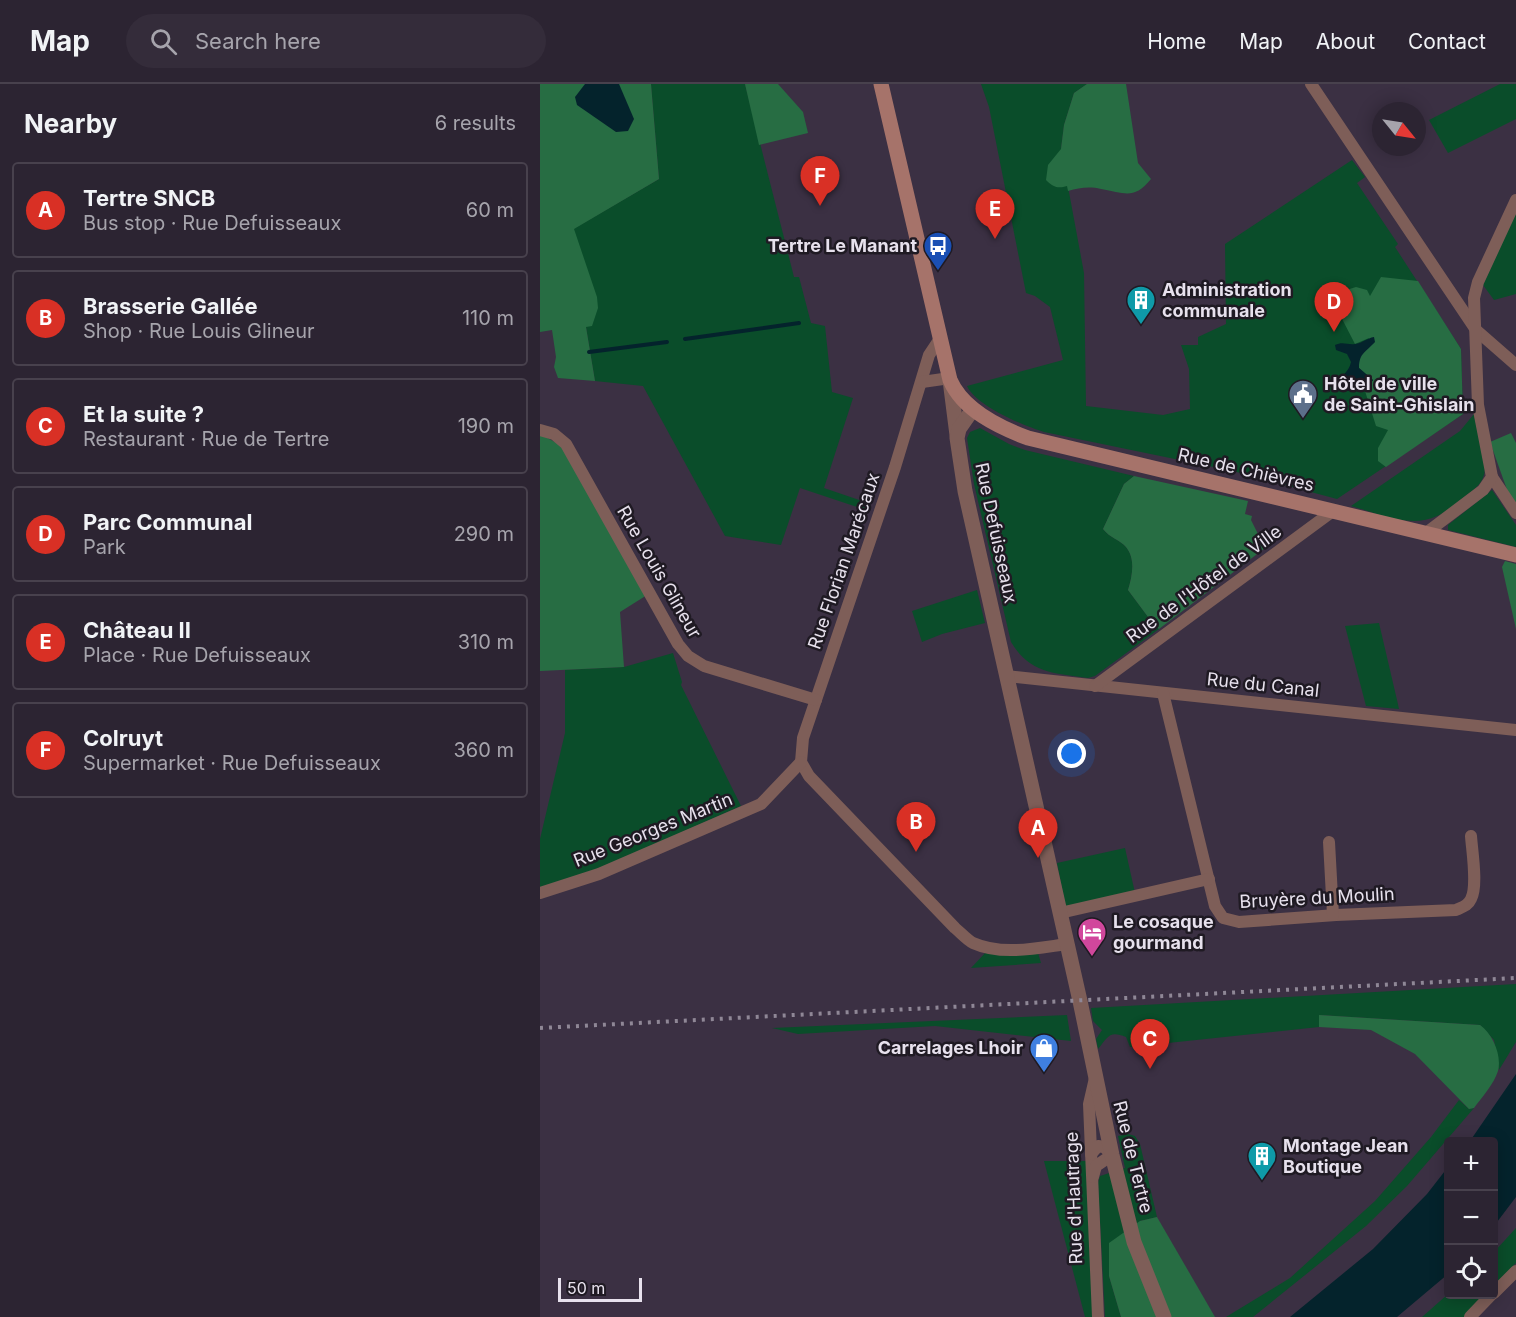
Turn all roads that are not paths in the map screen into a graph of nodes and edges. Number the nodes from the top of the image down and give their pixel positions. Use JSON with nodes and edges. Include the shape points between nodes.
{"nodes":[{"id":1,"x":881,"y":84,"type":"edge"},
{"id":2,"x":1311,"y":84,"type":"edge"},
{"id":3,"x":1516,"y":200,"type":"edge"},
{"id":4,"x":1476,"y":330,"type":"junction"},
{"id":5,"x":940,"y":337,"type":"junction"},
{"id":6,"x":1516,"y":365,"type":"edge"},
{"id":7,"x":950,"y":379,"type":"junction"},
{"id":8,"x":922,"y":382,"type":"junction"},
{"id":9,"x":973,"y":409,"type":"junction"},
{"id":10,"x":540,"y":430,"type":"edge"},
{"id":11,"x":957,"y":438,"type":"junction"},
{"id":12,"x":1492,"y":477,"type":"junction"},
{"id":13,"x":1333,"y":511,"type":"junction"},
{"id":14,"x":1516,"y":513,"type":"edge"},
{"id":15,"x":1426,"y":533,"type":"junction"},
{"id":16,"x":1516,"y":555,"type":"edge"},
{"id":17,"x":1006,"y":676,"type":"junction"},
{"id":18,"x":1095,"y":686,"type":"junction"},
{"id":19,"x":1163,"y":693,"type":"junction"},
{"id":20,"x":816,"y":700,"type":"junction"},
{"id":21,"x":1516,"y":730,"type":"edge"},
{"id":22,"x":801,"y":762,"type":"junction"},
{"id":23,"x":1471,"y":836,"type":"dead end"},
{"id":24,"x":1329,"y":842,"type":"dead end"},
{"id":25,"x":1209,"y":879,"type":"junction"},
{"id":26,"x":540,"y":893,"type":"edge"},
{"id":27,"x":1060,"y":913,"type":"junction"},
{"id":28,"x":1333,"y":915,"type":"junction"},
{"id":29,"x":1066,"y":944,"type":"junction"},
{"id":30,"x":1080,"y":1001,"type":"joint"},
{"id":31,"x":1095,"y":1078,"type":"junction"},
{"id":32,"x":1091,"y":1154,"type":"junction"},
{"id":33,"x":1112,"y":1155,"type":"junction"},
{"id":34,"x":1092,"y":1178,"type":"junction"},
{"id":35,"x":1516,"y":1270,"type":"edge"},
{"id":36,"x":1498,"y":1289,"type":"edge"},
{"id":37,"x":1488,"y":1299,"type":"edge"},
{"id":38,"x":1098,"y":1317,"type":"edge"},
{"id":39,"x":1164,"y":1317,"type":"edge"},
{"id":40,"x":1470,"y":1317,"type":"edge"}],
"edges":[{"from":1,"to":5,"type":"main road"},
{"from":2,"to":4,"type":"street"},
{"from":3,"to":4,"type":"street","via":[[1478,282],[1474,297]]},
{"from":4,"to":6,"type":"street"},
{"from":4,"to":12,"type":"street","via":[[1478,405]]},
{"from":5,"to":7,"type":"main road"},
{"from":5,"to":8,"type":"street","name":"Rue Florian Marécaux","via":[[928,355]]},
{"from":7,"to":8,"type":"street"},
{"from":7,"to":9,"type":"main road","via":[[960,397]]},
{"from":7,"to":11,"type":"street","name":"Rue Defuisseaux"},
{"from":8,"to":20,"type":"street","name":"Rue Florian Marécaux"},
{"from":9,"to":11,"type":"street"},
{"from":9,"to":13,"type":"main road","name":"Rue de Chièvres","via":[[1028,438]]},
{"from":10,"to":20,"type":"street","name":"Rue Louis Glineur","via":[[554,434],[566,444],[688,656],[704,666]]},
{"from":11,"to":17,"type":"street","name":"Rue Defuisseaux"},
{"from":12,"to":14,"type":"street"},
{"from":12,"to":15,"type":"street","via":[[1483,490]]},
{"from":13,"to":15,"type":"main road","name":"Rue de Chièvres"},
{"from":13,"to":18,"type":"street","name":"Rue de l'Hôtel de Ville"},
{"from":15,"to":16,"type":"main road","name":"Rue de Chièvres"},
{"from":17,"to":18,"type":"street","name":"Rue du Canal"},
{"from":17,"to":27,"type":"street","name":"Rue Defuisseaux"},
{"from":18,"to":19,"type":"street","name":"Rue du Canal"},
{"from":19,"to":21,"type":"street","name":"Rue du Canal"},
{"from":19,"to":25,"type":"street","name":"Bruyère du Moulin"},
{"from":20,"to":22,"type":"street","name":"Rue Florian Marécaux","via":[[803,738]]},
{"from":22,"to":26,"type":"street","name":"Rue Georges Martin","via":[[755,807],[599,874]]},
{"from":22,"to":29,"type":"street","via":[[809,776],[972,943],[1017,950]]},
{"from":23,"to":28,"type":"street","name":"Bruyère du Moulin","via":[[1474,890],[1466,906],[1456,910]]},
{"from":24,"to":28,"type":"street"},
{"from":25,"to":27,"type":"street"},
{"from":25,"to":28,"type":"street","name":"Bruyère du Moulin","via":[[1220,915],[1233,922]]},
{"from":27,"to":29,"type":"street","name":"Rue Defuisseaux"},
{"from":29,"to":30,"type":"street","name":"Rue Defuisseaux"},
{"from":30,"to":31,"type":"street","name":"Rue de Tertre"},
{"from":31,"to":32,"type":"street","name":"Rue d'Hautrage","via":[[1089,1104]]},
{"from":31,"to":33,"type":"street","name":"Rue de Tertre"},
{"from":32,"to":33,"type":"street","via":[[1098,1146],[1104,1146]]},
{"from":32,"to":34,"type":"street","name":"Rue d'Hautrage"},
{"from":33,"to":34,"type":"street","via":[[1096,1166]]},
{"from":33,"to":39,"type":"street","name":"Rue de Tertre","via":[[1134,1242]]},
{"from":34,"to":38,"type":"street","name":"Rue d'Hautrage"},
{"from":35,"to":36,"type":"street"},
{"from":37,"to":40,"type":"street"}]}
